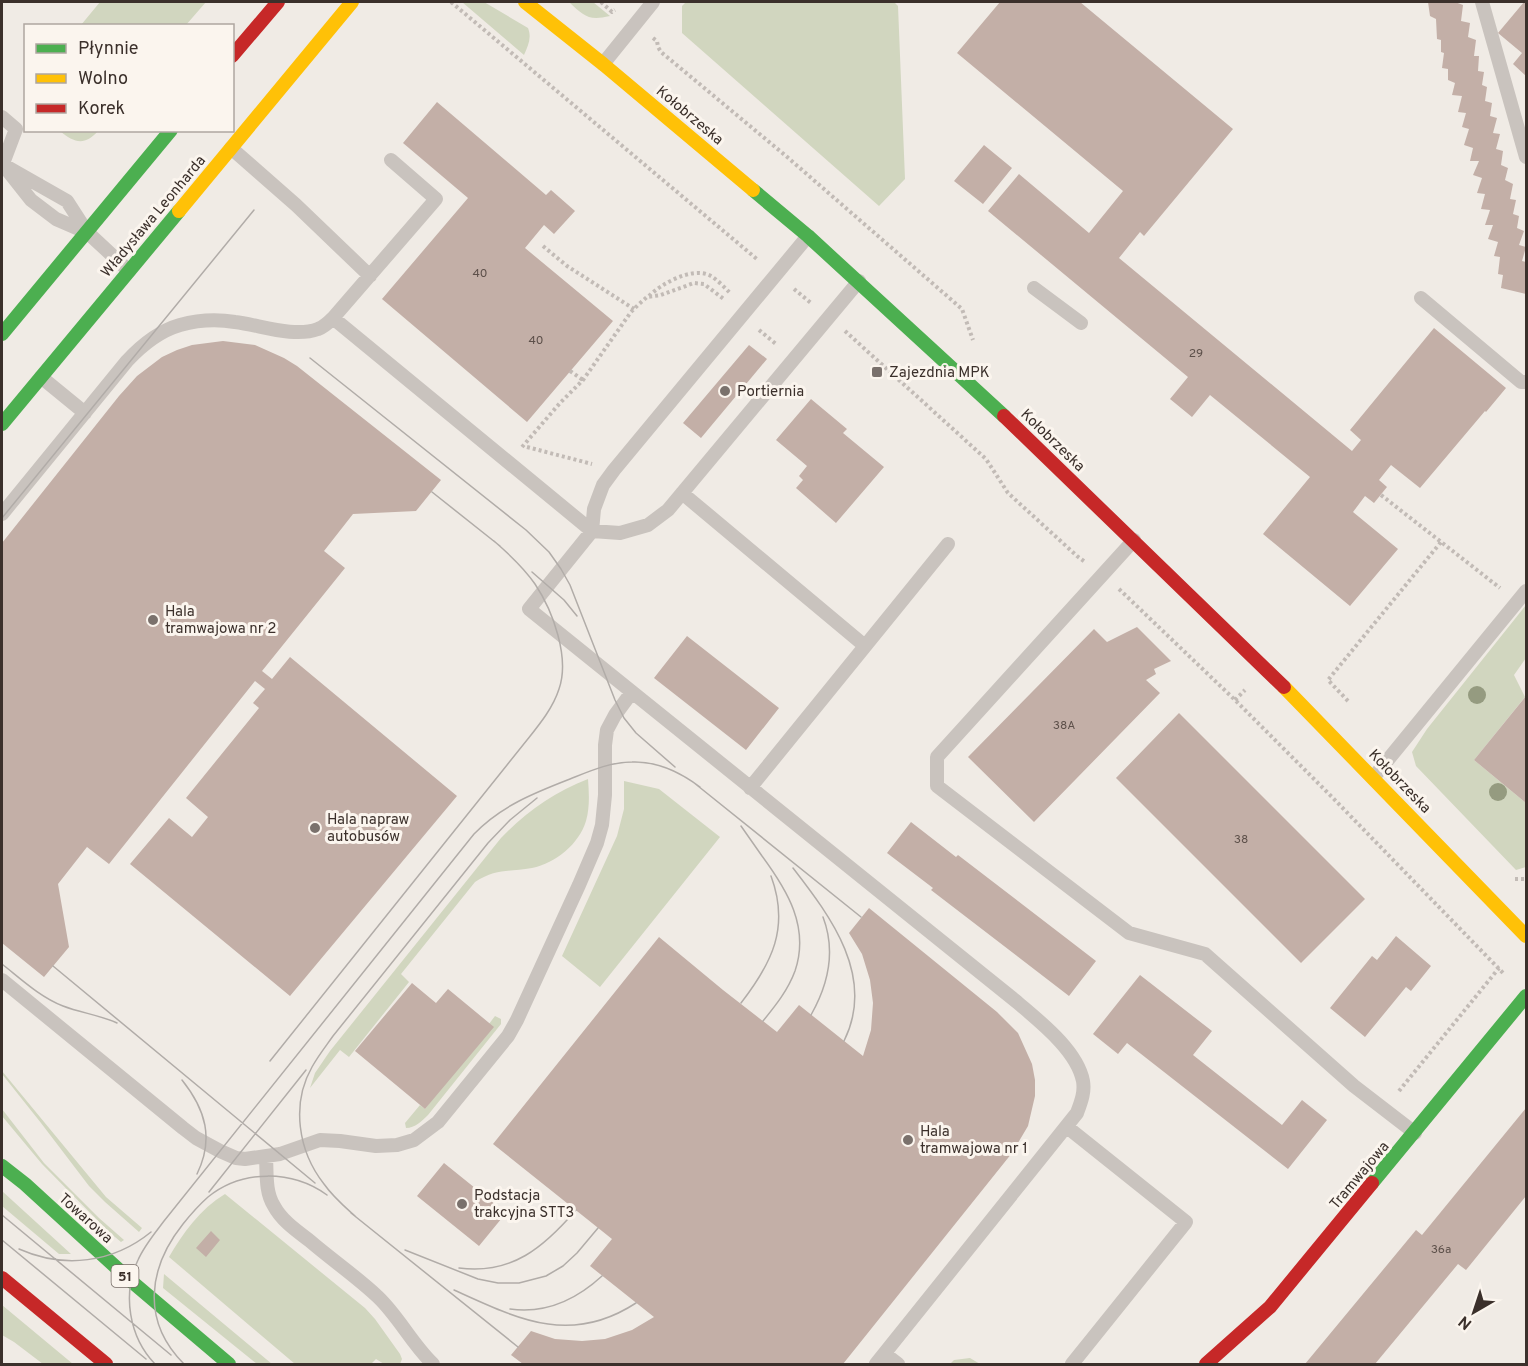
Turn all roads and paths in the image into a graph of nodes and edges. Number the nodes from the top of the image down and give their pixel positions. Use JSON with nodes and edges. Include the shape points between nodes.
{"nodes":[{"id":1,"x":278,"y":2,"type":"edge"},
{"id":2,"x":352,"y":2,"type":"edge"},
{"id":3,"x":451,"y":2,"type":"edge"},
{"id":4,"x":525,"y":2,"type":"edge"},
{"id":5,"x":653,"y":2,"type":"edge"},
{"id":6,"x":1487,"y":5,"type":"edge"},
{"id":7,"x":234,"y":54,"type":"edge"},
{"id":8,"x":603,"y":64,"type":"junction"},
{"id":9,"x":2,"y":117,"type":"edge"},
{"id":10,"x":169,"y":132,"type":"edge"},
{"id":11,"x":1524,"y":137,"type":"edge"},
{"id":12,"x":231,"y":148,"type":"junction"},
{"id":13,"x":1527,"y":157,"type":"edge"},
{"id":14,"x":391,"y":160,"type":"dead end"},
{"id":15,"x":2,"y":165,"type":"edge"},
{"id":16,"x":87,"y":232,"type":"junction"},
{"id":17,"x":808,"y":236,"type":"junction"},
{"id":18,"x":543,"y":246,"type":"dead end"},
{"id":19,"x":129,"y":271,"type":"junction"},
{"id":20,"x":775,"y":275,"type":"junction"},
{"id":21,"x":370,"y":276,"type":"junction"},
{"id":22,"x":859,"y":282,"type":"junction"},
{"id":23,"x":1034,"y":288,"type":"dead end"},
{"id":24,"x":730,"y":293,"type":"dead end"},
{"id":25,"x":647,"y":297,"type":"junction"},
{"id":26,"x":1421,"y":298,"type":"dead end"},
{"id":27,"x":725,"y":300,"type":"dead end"},
{"id":28,"x":634,"y":309,"type":"junction"},
{"id":29,"x":829,"y":317,"type":"junction"},
{"id":30,"x":333,"y":318,"type":"junction"},
{"id":31,"x":1082,"y":323,"type":"dead end"},
{"id":32,"x":2,"y":334,"type":"edge"},
{"id":33,"x":570,"y":371,"type":"dead end"},
{"id":34,"x":41,"y":377,"type":"junction"},
{"id":35,"x":583,"y":380,"type":"junction"},
{"id":36,"x":1527,"y":382,"type":"edge"},
{"id":37,"x":85,"y":412,"type":"junction"},
{"id":38,"x":2,"y":424,"type":"edge"},
{"id":39,"x":523,"y":446,"type":"junction"},
{"id":40,"x":509,"y":463,"type":"junction"},
{"id":41,"x":614,"y":470,"type":"junction"},
{"id":42,"x":682,"y":493,"type":"junction"},
{"id":43,"x":1381,"y":495,"type":"dead end"},
{"id":44,"x":2,"y":514,"type":"edge"},
{"id":45,"x":592,"y":531,"type":"junction"},
{"id":46,"x":1134,"y":540,"type":"junction"},
{"id":47,"x":948,"y":544,"type":"dead end"},
{"id":48,"x":1103,"y":574,"type":"junction"},
{"id":49,"x":1522,"y":596,"type":"edge"},
{"id":50,"x":865,"y":646,"type":"junction"},
{"id":51,"x":632,"y":692,"type":"junction"},
{"id":52,"x":1373,"y":777,"type":"junction"},
{"id":53,"x":750,"y":788,"type":"junction"},
{"id":54,"x":1527,"y":936,"type":"edge"},
{"id":55,"x":1499,"y":968,"type":"junction"},
{"id":56,"x":2,"y":980,"type":"edge"},
{"id":57,"x":1526,"y":997,"type":"edge"},
{"id":58,"x":1384,"y":1109,"type":"junction"},
{"id":59,"x":1067,"y":1127,"type":"junction"},
{"id":60,"x":1415,"y":1133,"type":"junction"},
{"id":61,"x":266,"y":1157,"type":"junction"},
{"id":62,"x":2,"y":1166,"type":"edge"},
{"id":63,"x":2,"y":1278,"type":"edge"},
{"id":64,"x":881,"y":1359,"type":"edge"},
{"id":65,"x":106,"y":1365,"type":"edge"},
{"id":66,"x":229,"y":1365,"type":"edge"},
{"id":67,"x":433,"y":1365,"type":"edge"},
{"id":68,"x":898,"y":1365,"type":"edge"},
{"id":69,"x":1072,"y":1365,"type":"edge"},
{"id":70,"x":1206,"y":1365,"type":"edge"}],
"edges":[{"from":1,"to":7,"type":"street"},
{"from":2,"to":12,"type":"street","name":"Władysława Leonharda"},
{"from":3,"to":20,"type":"path"},
{"from":4,"to":8,"type":"street","name":"Kołobrzeska"},
{"from":5,"to":8,"type":"lane"},
{"from":6,"to":11,"type":"lane"},
{"from":8,"to":17,"type":"street","name":"Kołobrzeska"},
{"from":9,"to":15,"type":"lane","via":[[16,129]]},
{"from":10,"to":16,"type":"street"},
{"from":11,"to":13,"type":"lane"},
{"from":12,"to":19,"type":"street","name":"Władysława Leonharda"},
{"from":12,"to":21,"type":"lane"},
{"from":14,"to":21,"type":"lane","via":[[436,199]]},
{"from":15,"to":16,"type":"lane","via":[[31,200],[56,219]]},
{"from":15,"to":16,"type":"lane","via":[[67,201]]},
{"from":16,"to":19,"type":"lane"},
{"from":16,"to":32,"type":"street"},
{"from":17,"to":20,"type":"lane"},
{"from":17,"to":22,"type":"street","name":"Kołobrzeska"},
{"from":18,"to":28,"type":"path"},
{"from":19,"to":34,"type":"street","name":"Władysława Leonharda"},
{"from":20,"to":29,"type":"path"},
{"from":20,"to":41,"type":"lane"},
{"from":21,"to":30,"type":"lane"},
{"from":22,"to":29,"type":"lane"},
{"from":22,"to":46,"type":"street","name":"Kołobrzeska"},
{"from":23,"to":31,"type":"lane"},
{"from":24,"to":25,"type":"path","via":[[711,277],[697,273],[663,284]]},
{"from":25,"to":27,"type":"path","via":[[699,282]]},
{"from":25,"to":28,"type":"path"},
{"from":26,"to":36,"type":"lane","via":[[1521,382]]},
{"from":28,"to":35,"type":"path"},
{"from":29,"to":42,"type":"lane"},
{"from":29,"to":48,"type":"path","via":[[986,459],[1008,494]]},
{"from":30,"to":37,"type":"lane","via":[[318,329],[294,332],[218,320],[178,325],[133,355]]},
{"from":30,"to":40,"type":"lane"},
{"from":33,"to":35,"type":"path"},
{"from":34,"to":37,"type":"lane"},
{"from":34,"to":38,"type":"street","name":"Władysława Leonharda"},
{"from":35,"to":39,"type":"path"},
{"from":37,"to":44,"type":"lane"},
{"from":39,"to":40,"type":"path"},
{"from":39,"to":41,"type":"path"},
{"from":40,"to":45,"type":"lane"},
{"from":41,"to":45,"type":"lane","via":[[594,509]]},
{"from":42,"to":45,"type":"lane","via":[[648,525],[620,533]]},
{"from":42,"to":50,"type":"lane"},
{"from":43,"to":49,"type":"path"},
{"from":45,"to":51,"type":"lane","via":[[529,609]]},
{"from":46,"to":48,"type":"lane"},
{"from":46,"to":52,"type":"street","name":"Kołobrzeska"},
{"from":47,"to":50,"type":"lane"},
{"from":48,"to":55,"type":"path","via":[[1235,700]]},
{"from":48,"to":58,"type":"lane","via":[[937,757],[938,786],[1129,933],[1205,954]]},
{"from":49,"to":52,"type":"lane"},
{"from":50,"to":53,"type":"lane"},
{"from":51,"to":53,"type":"lane"},
{"from":51,"to":61,"type":"lane","via":[[607,730],[603,816],[597,843],[517,1020],[498,1049],[438,1122],[414,1140],[387,1146],[320,1140]]},
{"from":52,"to":54,"type":"street","name":"Kołobrzeska"},
{"from":53,"to":59,"type":"lane","via":[[1017,1002],[1060,1042],[1083,1080],[1083,1098]]},
{"from":55,"to":57,"type":"path"},
{"from":55,"to":58,"type":"path"},
{"from":56,"to":61,"type":"lane","via":[[183,1128],[236,1158]]},
{"from":57,"to":60,"type":"street","name":"Tramwajowa"},
{"from":58,"to":60,"type":"lane"},
{"from":59,"to":64,"type":"lane"},
{"from":59,"to":69,"type":"lane","via":[[1186,1222]]},
{"from":60,"to":70,"type":"street","name":"Tramwajowa","via":[[1270,1307]]},
{"from":61,"to":67,"type":"lane","via":[[269,1197],[279,1213],[378,1297]]},
{"from":62,"to":66,"type":"street","name":"Towarowa","number":"51"},
{"from":63,"to":65,"type":"street"},
{"from":64,"to":68,"type":"lane"}]}
